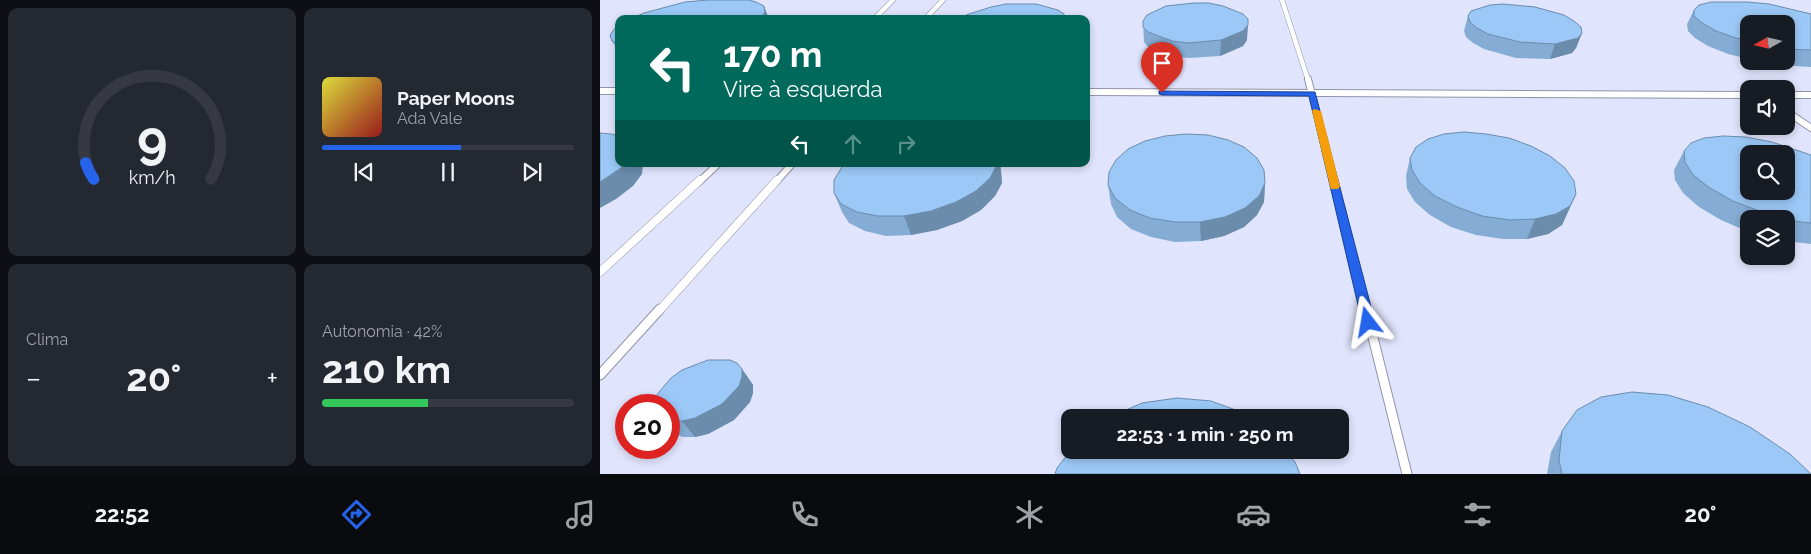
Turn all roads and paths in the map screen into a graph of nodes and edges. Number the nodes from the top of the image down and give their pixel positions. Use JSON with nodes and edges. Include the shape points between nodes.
{"nodes":[{"id":1,"x":894,"y":0,"type":"edge"},
{"id":2,"x":943,"y":0,"type":"edge"},
{"id":3,"x":1282,"y":0,"type":"edge"},
{"id":4,"x":878,"y":15,"type":"edge"},
{"id":5,"x":929,"y":15,"type":"edge"},
{"id":6,"x":600,"y":91,"type":"edge"},
{"id":7,"x":615,"y":91,"type":"edge"},
{"id":8,"x":1090,"y":92,"type":"edge"},
{"id":9,"x":1312,"y":93,"type":"junction"},
{"id":10,"x":1740,"y":95,"type":"edge"},
{"id":11,"x":1795,"y":95,"type":"edge"},
{"id":12,"x":1811,"y":95,"type":"edge"},
{"id":13,"x":1795,"y":117,"type":"edge"},
{"id":14,"x":1811,"y":128,"type":"edge"},
{"id":15,"x":715,"y":167,"type":"edge"},
{"id":16,"x":789,"y":167,"type":"edge"},
{"id":17,"x":600,"y":272,"type":"edge"},
{"id":18,"x":600,"y":375,"type":"edge"},
{"id":19,"x":1407,"y":474,"type":"edge"}],
"edges":[{"from":1,"to":4,"type":"lane"},
{"from":2,"to":5,"type":"lane"},
{"from":3,"to":9,"type":"lane"},
{"from":6,"to":7,"type":"lane"},
{"from":8,"to":9,"type":"lane"},
{"from":9,"to":10,"type":"lane"},
{"from":9,"to":19,"type":"lane"},
{"from":11,"to":12,"type":"lane"},
{"from":13,"to":14,"type":"lane"},
{"from":15,"to":17,"type":"lane"},
{"from":16,"to":18,"type":"lane"}]}
